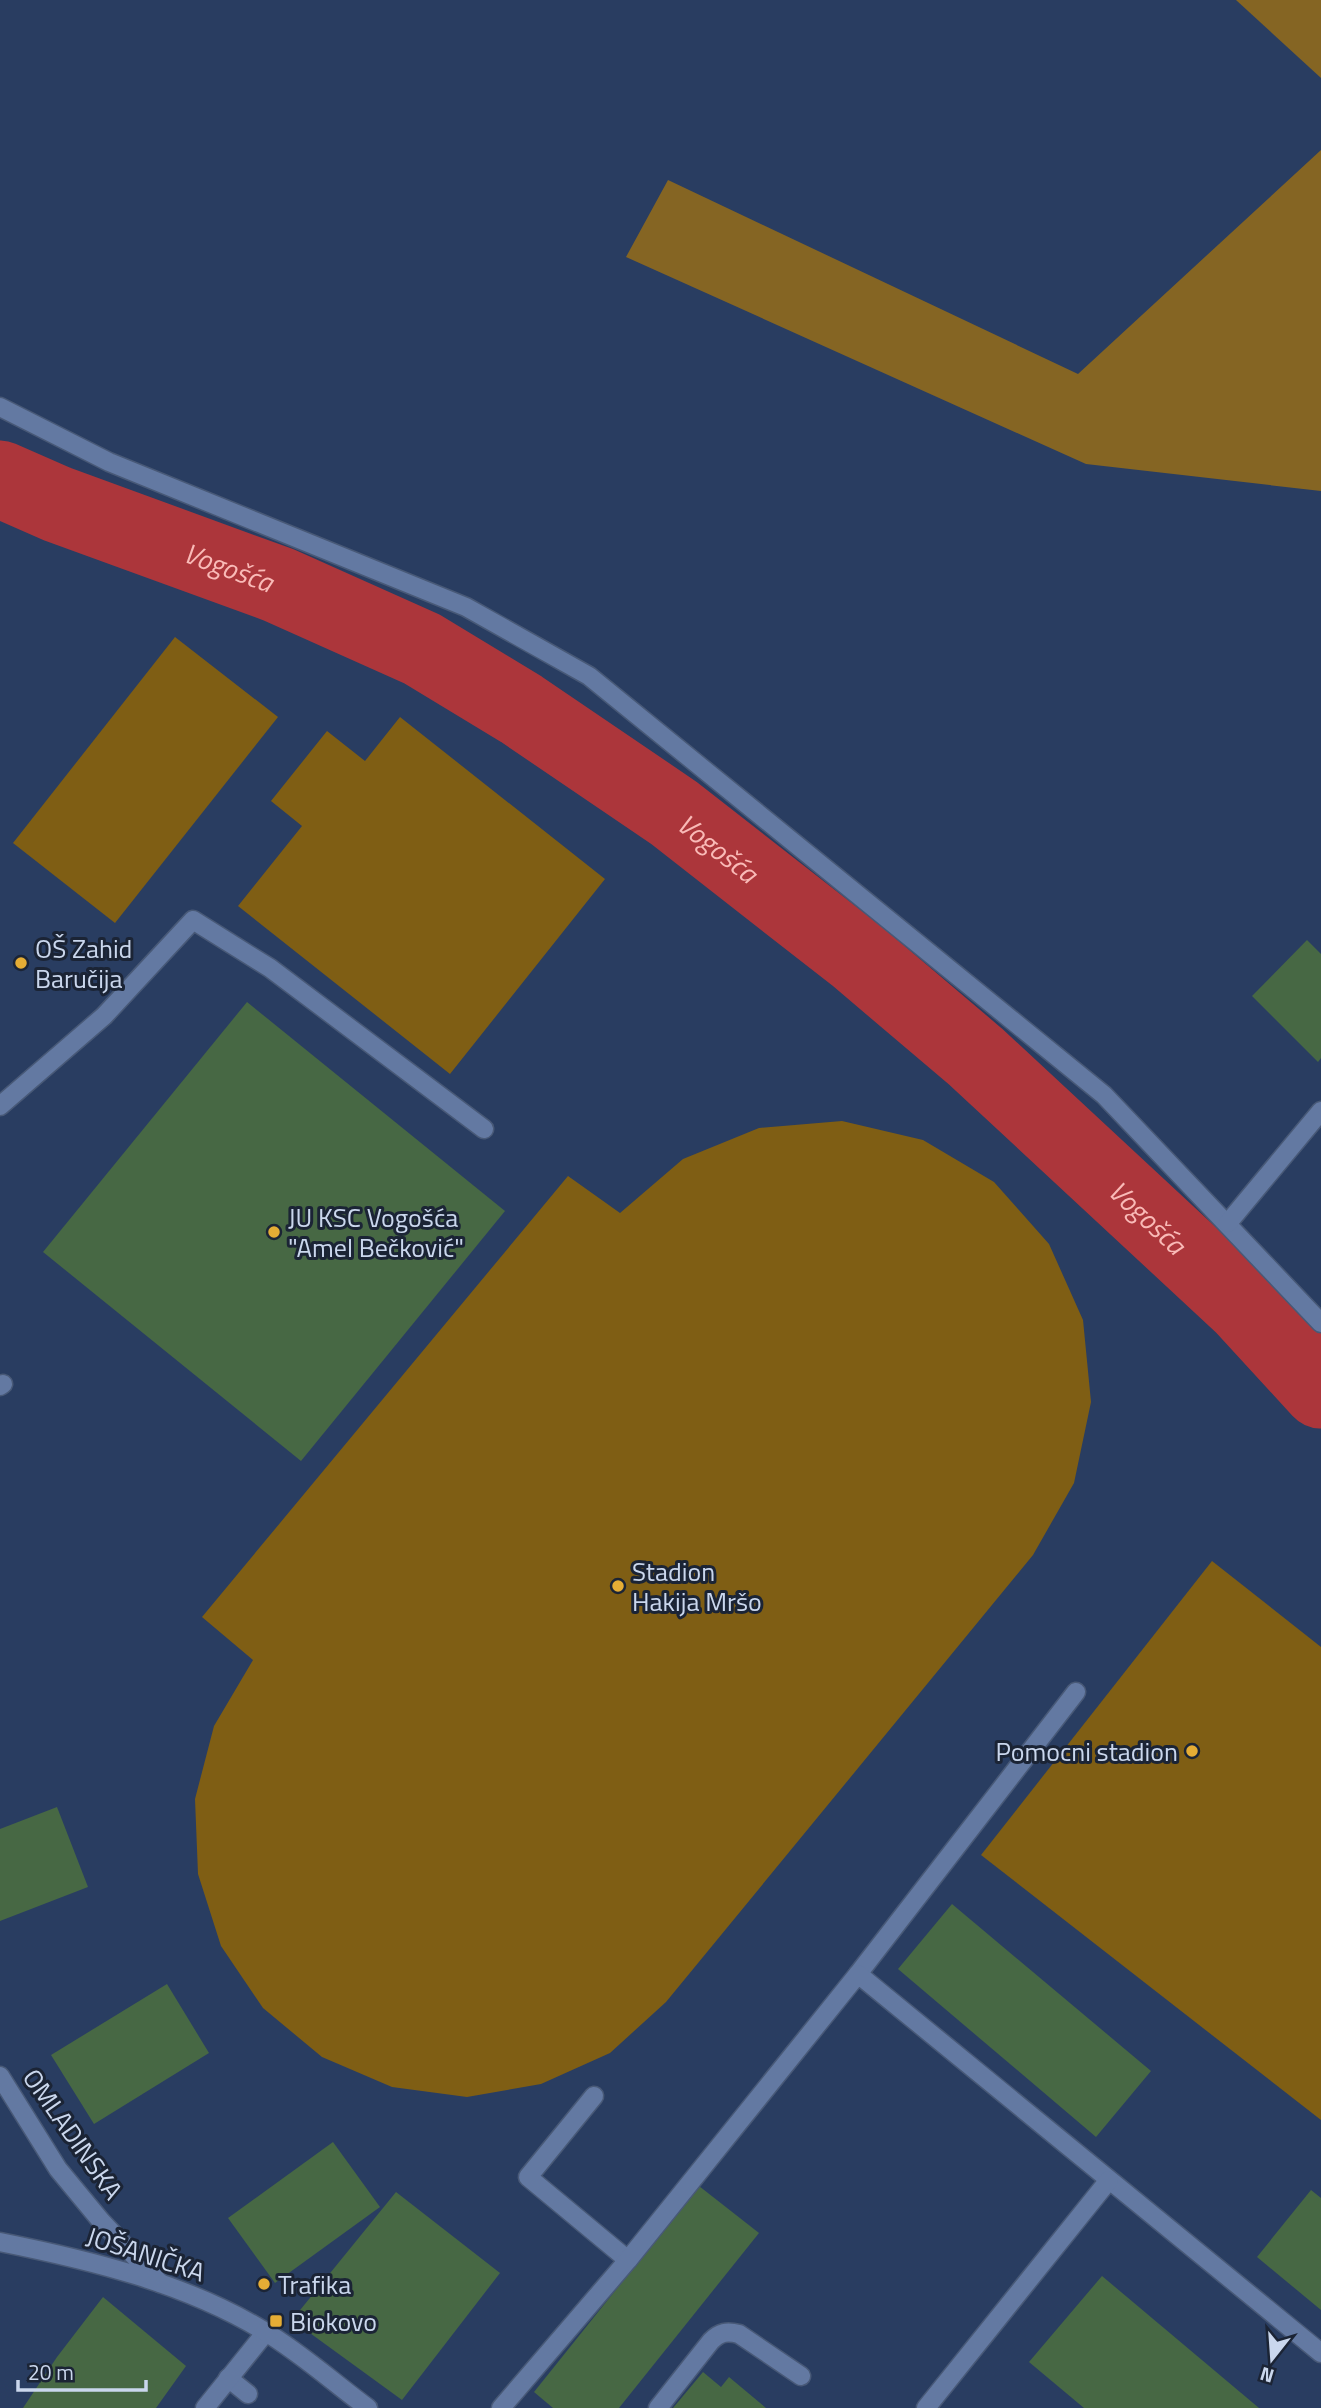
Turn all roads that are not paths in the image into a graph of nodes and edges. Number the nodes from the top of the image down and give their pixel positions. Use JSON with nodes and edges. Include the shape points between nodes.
{"nodes":[{"id":1,"x":0,"y":407,"type":"edge"},
{"id":2,"x":0,"y":1106,"type":"edge"},
{"id":3,"x":1321,"y":1111,"type":"edge"},
{"id":4,"x":484,"y":1129,"type":"dead end"},
{"id":5,"x":1228,"y":1223,"type":"junction"},
{"id":6,"x":1321,"y":1323,"type":"edge"},
{"id":7,"x":1076,"y":1692,"type":"dead end"},
{"id":8,"x":858,"y":1975,"type":"junction"},
{"id":9,"x":0,"y":2076,"type":"edge"},
{"id":10,"x":594,"y":2096,"type":"dead end"},
{"id":11,"x":1109,"y":2180,"type":"junction"},
{"id":12,"x":2,"y":2245,"type":"edge"},
{"id":13,"x":628,"y":2260,"type":"junction"},
{"id":14,"x":160,"y":2283,"type":"junction"},
{"id":15,"x":266,"y":2332,"type":"junction"},
{"id":16,"x":1321,"y":2353,"type":"edge"},
{"id":17,"x":801,"y":2376,"type":"dead end"},
{"id":18,"x":228,"y":2378,"type":"junction"},
{"id":19,"x":248,"y":2394,"type":"dead end"},
{"id":20,"x":205,"y":2408,"type":"edge"},
{"id":21,"x":368,"y":2408,"type":"edge"},
{"id":22,"x":501,"y":2408,"type":"edge"},
{"id":23,"x":657,"y":2408,"type":"edge"},
{"id":24,"x":926,"y":2408,"type":"edge"}],
"edges":[{"from":1,"to":5,"type":"street","via":[[109,462],[466,607],[589,676],[1104,1096]]},
{"from":2,"to":4,"type":"street","via":[[104,1016],[193,920],[270,968]]},
{"from":3,"to":5,"type":"street"},
{"from":5,"to":6,"type":"street"},
{"from":7,"to":8,"type":"street"},
{"from":8,"to":11,"type":"street"},
{"from":8,"to":13,"type":"street"},
{"from":9,"to":14,"type":"street","name":"OMLADINSKA","via":[[58,2169]]},
{"from":10,"to":13,"type":"street","via":[[528,2177]]},
{"from":11,"to":16,"type":"street"},
{"from":11,"to":24,"type":"street"},
{"from":12,"to":14,"type":"street","name":"JOŠANIČKA","via":[[84,2261]]},
{"from":13,"to":22,"type":"street"},
{"from":14,"to":15,"type":"street","name":"JOŠANIČKA"},
{"from":15,"to":18,"type":"street"},
{"from":15,"to":21,"type":"street","name":"JOŠANIČKA"},
{"from":17,"to":23,"type":"street","via":[[728,2331],[711,2341]]},
{"from":18,"to":19,"type":"street"},
{"from":18,"to":20,"type":"street"}]}
